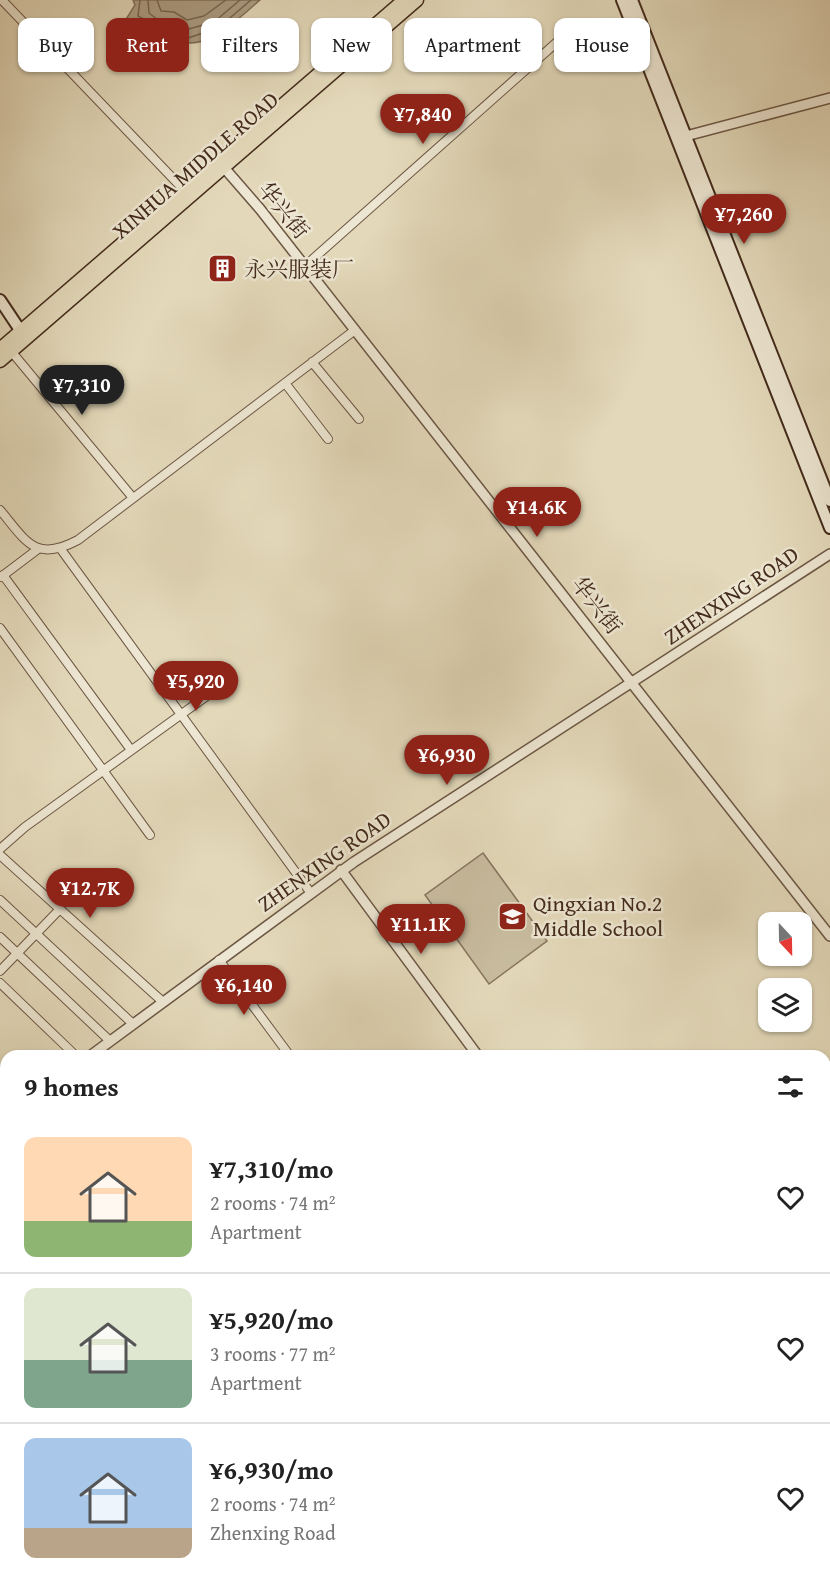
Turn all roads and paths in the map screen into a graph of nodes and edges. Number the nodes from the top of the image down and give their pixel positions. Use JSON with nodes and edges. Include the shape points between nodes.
{"nodes":[{"id":1,"x":2,"y":0,"type":"edge"},
{"id":2,"x":404,"y":0,"type":"edge"},
{"id":3,"x":417,"y":0,"type":"edge"},
{"id":4,"x":622,"y":0,"type":"edge"},
{"id":5,"x":635,"y":0,"type":"edge"},
{"id":6,"x":554,"y":45,"type":"edge"},
{"id":7,"x":830,"y":98,"type":"edge"},
{"id":8,"x":686,"y":136,"type":"junction"},
{"id":9,"x":221,"y":164,"type":"junction"},
{"id":10,"x":184,"y":190,"type":"junction"},
{"id":11,"x":305,"y":266,"type":"junction"},
{"id":12,"x":0,"y":300,"type":"edge"},
{"id":13,"x":355,"y":330,"type":"junction"},
{"id":14,"x":23,"y":335,"type":"junction"},
{"id":15,"x":6,"y":350,"type":"edge"},
{"id":16,"x":0,"y":361,"type":"edge"},
{"id":17,"x":312,"y":362,"type":"junction"},
{"id":18,"x":285,"y":383,"type":"junction"},
{"id":19,"x":358,"y":419,"type":"dead end"},
{"id":20,"x":328,"y":439,"type":"dead end"},
{"id":21,"x":134,"y":498,"type":"junction"},
{"id":22,"x":830,"y":501,"type":"edge"},
{"id":23,"x":0,"y":510,"type":"edge"},
{"id":24,"x":830,"y":528,"type":"edge"},
{"id":25,"x":60,"y":548,"type":"junction"},
{"id":26,"x":38,"y":549,"type":"junction"},
{"id":27,"x":830,"y":554,"type":"edge"},
{"id":28,"x":2,"y":577,"type":"edge"},
{"id":29,"x":0,"y":628,"type":"edge"},
{"id":30,"x":633,"y":683,"type":"junction"},
{"id":31,"x":222,"y":685,"type":"dead end"},
{"id":32,"x":182,"y":714,"type":"junction"},
{"id":33,"x":131,"y":750,"type":"junction"},
{"id":34,"x":104,"y":770,"type":"junction"},
{"id":35,"x":150,"y":835,"type":"dead end"},
{"id":36,"x":0,"y":849,"type":"edge"},
{"id":37,"x":0,"y":855,"type":"edge"},
{"id":38,"x":341,"y":870,"type":"junction"},
{"id":39,"x":310,"y":892,"type":"junction"},
{"id":40,"x":0,"y":900,"type":"edge"},
{"id":41,"x":60,"y":909,"type":"junction"},
{"id":42,"x":36,"y":933,"type":"junction"},
{"id":43,"x":830,"y":936,"type":"edge"},
{"id":44,"x":0,"y":937,"type":"edge"},
{"id":45,"x":17,"y":953,"type":"junction"},
{"id":46,"x":219,"y":960,"type":"junction"},
{"id":47,"x":0,"y":971,"type":"edge"},
{"id":48,"x":0,"y":983,"type":"edge"},
{"id":49,"x":163,"y":1002,"type":"junction"},
{"id":50,"x":133,"y":1024,"type":"junction"},
{"id":51,"x":110,"y":1041,"type":"junction"},
{"id":52,"x":70,"y":1050,"type":"edge"},
{"id":53,"x":98,"y":1050,"type":"edge"},
{"id":54,"x":286,"y":1050,"type":"edge"},
{"id":55,"x":474,"y":1050,"type":"edge"}],
"edges":[{"from":1,"to":10,"type":"street"},
{"from":2,"to":9,"type":"main road","name":"XINHUA MIDDLE ROAD"},
{"from":3,"to":9,"type":"main road","name":"XINHUA MIDDLE ROAD"},
{"from":4,"to":24,"type":"main road"},
{"from":5,"to":8,"type":"main road"},
{"from":6,"to":11,"type":"street"},
{"from":7,"to":8,"type":"street"},
{"from":8,"to":22,"type":"main road"},
{"from":9,"to":10,"type":"main road","name":"XINHUA MIDDLE ROAD"},
{"from":9,"to":11,"type":"street","name":"华兴街"},
{"from":9,"to":14,"type":"main road","name":"XINHUA MIDDLE ROAD"},
{"from":10,"to":14,"type":"main road","name":"XINHUA MIDDLE ROAD"},
{"from":11,"to":13,"type":"street","name":"华兴街"},
{"from":12,"to":14,"type":"main road"},
{"from":13,"to":17,"type":"street"},
{"from":13,"to":30,"type":"street","name":"华兴街"},
{"from":14,"to":15,"type":"main road","name":"XINHUA MIDDLE ROAD"},
{"from":15,"to":16,"type":"main road","name":"XINHUA MIDDLE ROAD"},
{"from":15,"to":21,"type":"street"},
{"from":17,"to":18,"type":"street"},
{"from":17,"to":19,"type":"street"},
{"from":18,"to":20,"type":"street"},
{"from":18,"to":21,"type":"street"},
{"from":21,"to":25,"type":"street","via":[[78,540]]},
{"from":23,"to":26,"type":"street","via":[[29,545]]},
{"from":25,"to":26,"type":"street"},
{"from":25,"to":32,"type":"street"},
{"from":26,"to":28,"type":"street"},
{"from":27,"to":30,"type":"street","name":"ZHENXING ROAD"},
{"from":28,"to":33,"type":"street"},
{"from":29,"to":34,"type":"street"},
{"from":30,"to":38,"type":"street","name":"ZHENXING ROAD"},
{"from":30,"to":43,"type":"street","name":"华兴街"},
{"from":31,"to":32,"type":"street"},
{"from":32,"to":33,"type":"street"},
{"from":32,"to":39,"type":"street"},
{"from":33,"to":34,"type":"street"},
{"from":34,"to":35,"type":"street"},
{"from":34,"to":36,"type":"street"},
{"from":37,"to":41,"type":"street"},
{"from":38,"to":39,"type":"street","name":"ZHENXING ROAD"},
{"from":38,"to":55,"type":"street"},
{"from":39,"to":46,"type":"street","name":"ZHENXING ROAD"},
{"from":40,"to":42,"type":"street"},
{"from":41,"to":42,"type":"street"},
{"from":41,"to":49,"type":"street"},
{"from":42,"to":45,"type":"street"},
{"from":42,"to":50,"type":"street"},
{"from":44,"to":45,"type":"street"},
{"from":45,"to":47,"type":"street"},
{"from":45,"to":51,"type":"street"},
{"from":46,"to":49,"type":"street","name":"ZHENXING ROAD"},
{"from":46,"to":54,"type":"street"},
{"from":48,"to":52,"type":"street"},
{"from":49,"to":50,"type":"street","name":"ZHENXING ROAD"},
{"from":50,"to":51,"type":"street","name":"ZHENXING ROAD"},
{"from":51,"to":53,"type":"street","name":"ZHENXING ROAD"}]}
